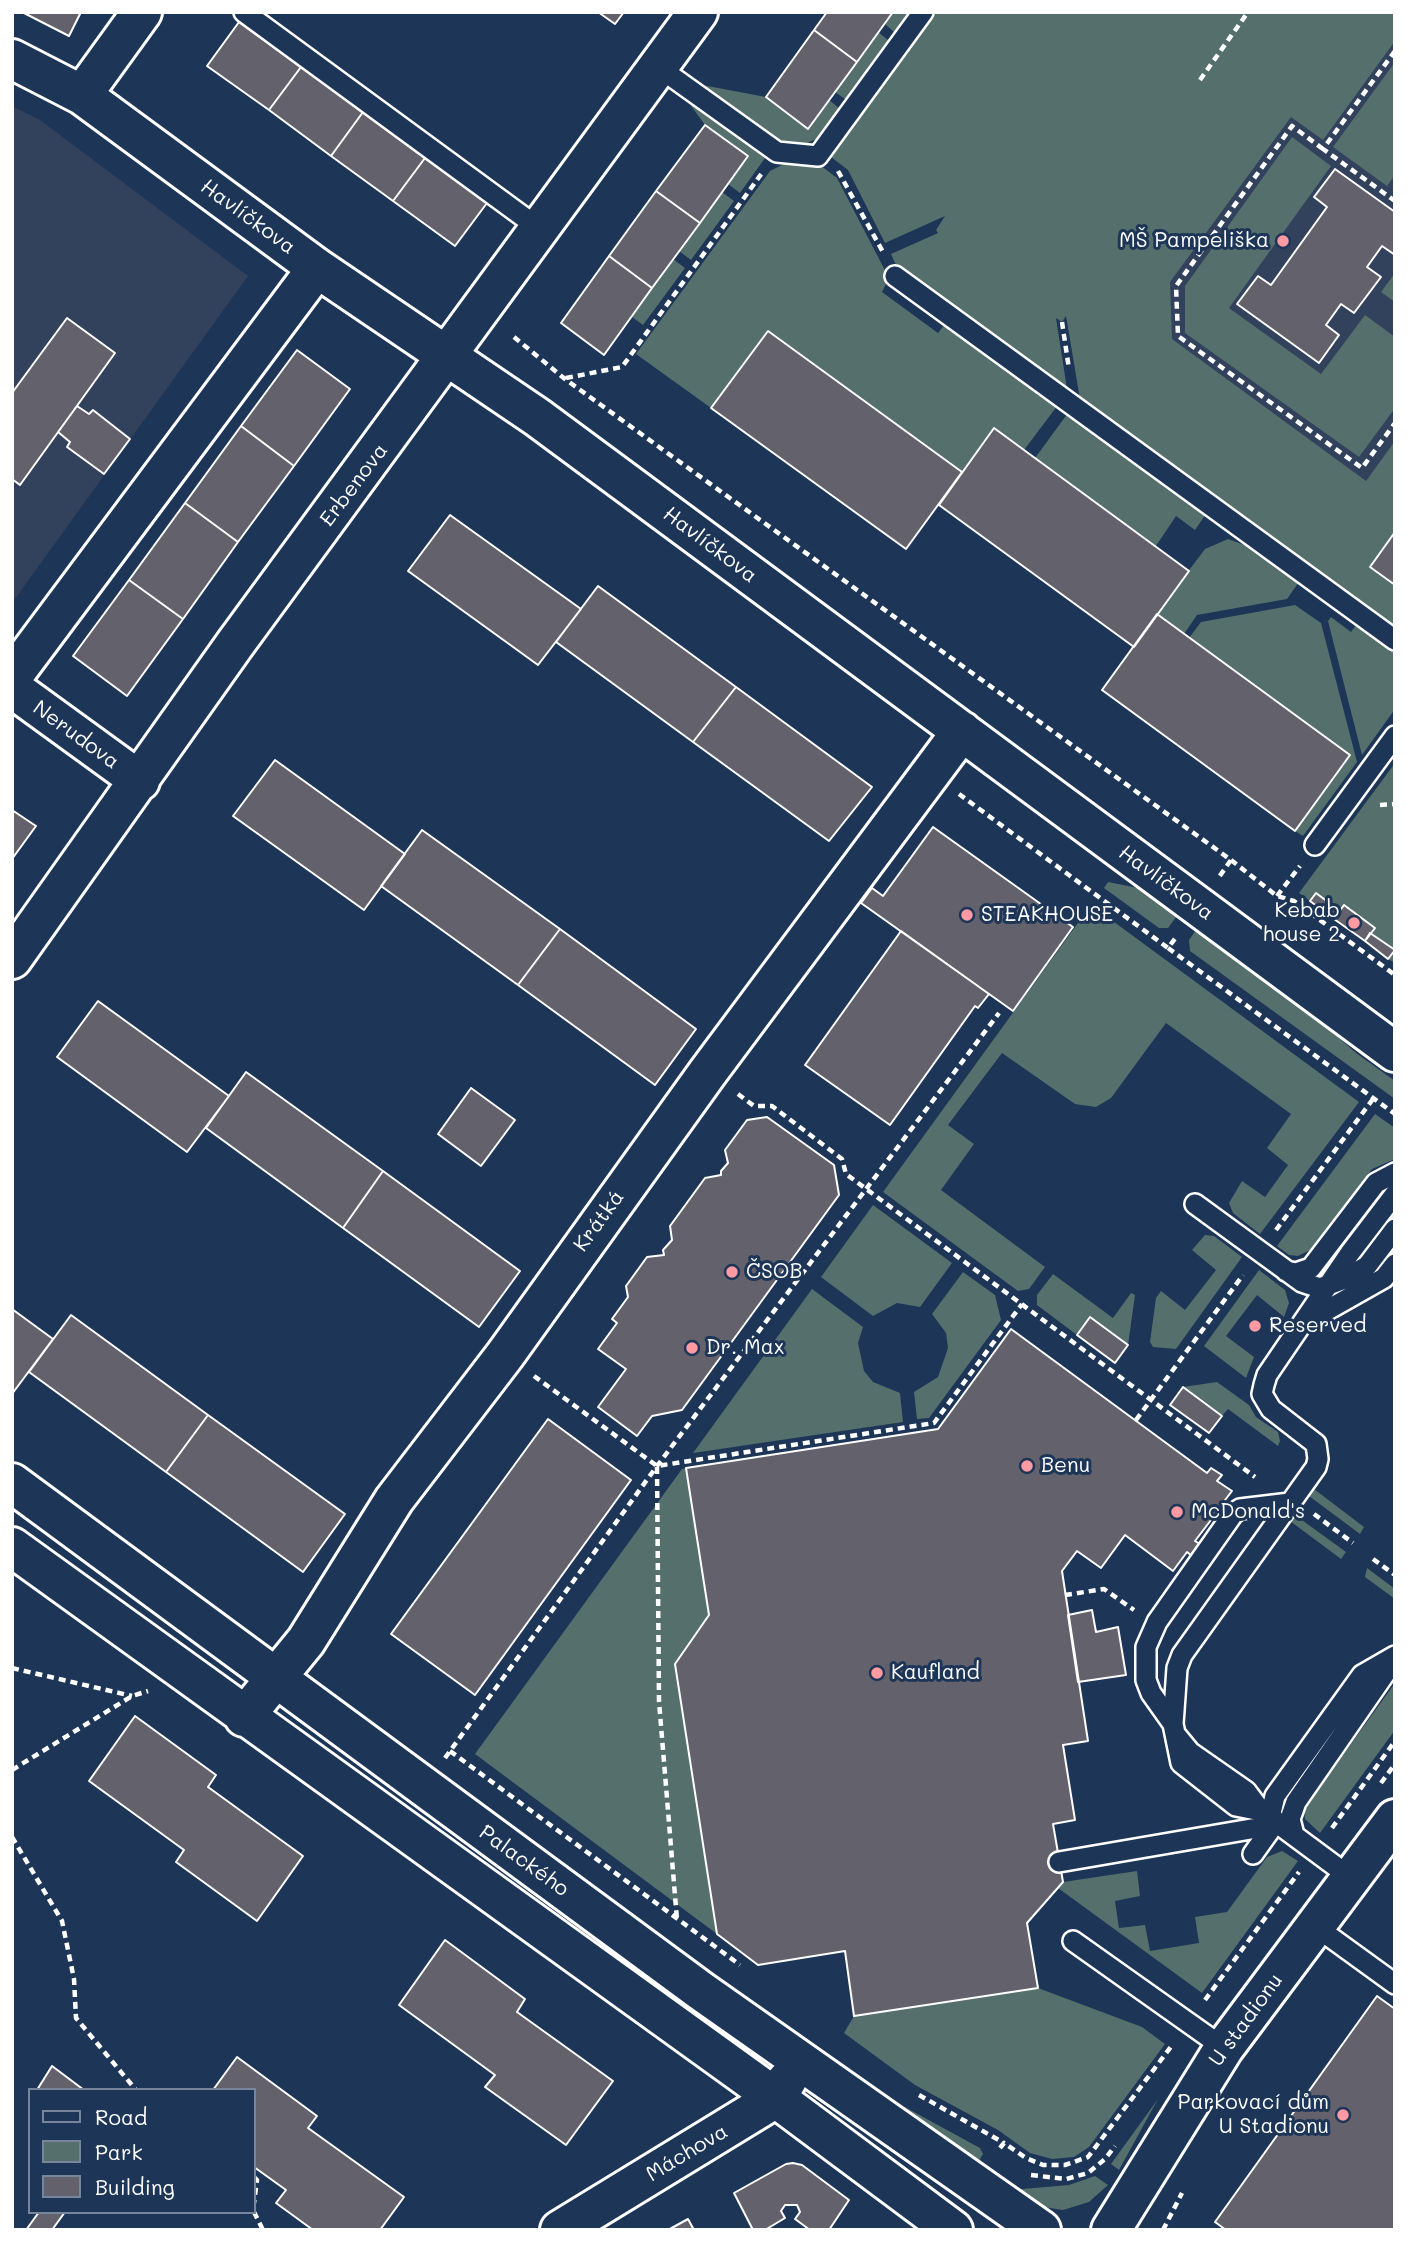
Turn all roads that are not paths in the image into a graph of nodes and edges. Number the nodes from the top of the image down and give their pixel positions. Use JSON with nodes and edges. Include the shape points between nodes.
{"nodes":[{"id":1,"x":142,"y":12,"type":"edge"},
{"id":2,"x":244,"y":12,"type":"edge"},
{"id":3,"x":698,"y":12,"type":"edge"},
{"id":4,"x":923,"y":12,"type":"edge"},
{"id":5,"x":12,"y":59,"type":"edge"},
{"id":6,"x":657,"y":66,"type":"junction"},
{"id":7,"x":82,"y":95,"type":"junction"},
{"id":8,"x":540,"y":229,"type":"junction"},
{"id":9,"x":317,"y":268,"type":"junction"},
{"id":10,"x":895,"y":276,"type":"road end"},
{"id":11,"x":448,"y":358,"type":"junction"},
{"id":12,"x":1395,"y":640,"type":"edge"},
{"id":13,"x":12,"y":677,"type":"edge"},
{"id":14,"x":12,"y":688,"type":"edge"},
{"id":15,"x":962,"y":731,"type":"junction"},
{"id":16,"x":1395,"y":736,"type":"edge"},
{"id":17,"x":140,"y":781,"type":"junction"},
{"id":18,"x":1315,"y":845,"type":"road end"},
{"id":19,"x":12,"y":959,"type":"edge"},
{"id":20,"x":1395,"y":1052,"type":"edge"},
{"id":21,"x":1395,"y":1173,"type":"edge"},
{"id":22,"x":1395,"y":1194,"type":"edge"},
{"id":23,"x":1195,"y":1204,"type":"dead end"},
{"id":24,"x":1395,"y":1229,"type":"edge"},
{"id":25,"x":1395,"y":1264,"type":"edge"},
{"id":26,"x":1307,"y":1281,"type":"junction"},
{"id":27,"x":1304,"y":1324,"type":"junction"},
{"id":28,"x":12,"y":1483,"type":"edge"},
{"id":29,"x":1290,"y":1503,"type":"junction"},
{"id":30,"x":12,"y":1547,"type":"edge"},
{"id":31,"x":1395,"y":1658,"type":"edge"},
{"id":32,"x":274,"y":1677,"type":"junction"},
{"id":33,"x":244,"y":1717,"type":"junction"},
{"id":34,"x":1174,"y":1729,"type":"junction"},
{"id":35,"x":1384,"y":1806,"type":"edge"},
{"id":36,"x":1276,"y":1823,"type":"junction"},
{"id":37,"x":1253,"y":1854,"type":"dead end"},
{"id":38,"x":1059,"y":1861,"type":"dead end"},
{"id":39,"x":1350,"y":1877,"type":"junction"},
{"id":40,"x":1315,"y":1926,"type":"junction"},
{"id":41,"x":1073,"y":1941,"type":"dead end"},
{"id":42,"x":1395,"y":1984,"type":"edge"},
{"id":43,"x":1224,"y":2048,"type":"junction"},
{"id":44,"x":799,"y":2061,"type":"junction"},
{"id":45,"x":776,"y":2098,"type":"junction"},
{"id":46,"x":560,"y":2230,"type":"edge"},
{"id":47,"x":953,"y":2230,"type":"edge"},
{"id":48,"x":1041,"y":2230,"type":"edge"},
{"id":49,"x":1111,"y":2230,"type":"edge"}],
"edges":[{"from":1,"to":7,"type":"street"},
{"from":2,"to":8,"type":"lane"},
{"from":3,"to":6,"type":"street","name":"Erbenova"},
{"from":4,"to":6,"type":"lane","via":[[818,156],[777,152]]},
{"from":5,"to":7,"type":"street","name":"Havlíčkova"},
{"from":6,"to":8,"type":"street","name":"Erbenova"},
{"from":7,"to":9,"type":"street","name":"Havlíčkova"},
{"from":8,"to":11,"type":"street","name":"Erbenova"},
{"from":9,"to":11,"type":"street","name":"Havlíčkova"},
{"from":9,"to":13,"type":"street"},
{"from":10,"to":12,"type":"lane"},
{"from":11,"to":15,"type":"street","name":"Havlíčkova","via":[[537,417]]},
{"from":11,"to":17,"type":"street","name":"Erbenova","via":[[235,644]]},
{"from":14,"to":17,"type":"street","name":"Nerudova"},
{"from":15,"to":20,"type":"street","name":"Havlíčkova"},
{"from":15,"to":32,"type":"street","name":"Krátká","via":[[394,1500],[306,1641]]},
{"from":16,"to":18,"type":"lane"},
{"from":17,"to":19,"type":"street","name":"Erbenova"},
{"from":21,"to":26,"type":"lane","via":[[1376,1183],[1311,1268],[1296,1273]]},
{"from":22,"to":26,"type":"lane"},
{"from":23,"to":26,"type":"lane"},
{"from":24,"to":26,"type":"lane","via":[[1367,1266]]},
{"from":25,"to":27,"type":"lane","via":[[1384,1278]]},
{"from":26,"to":27,"type":"lane"},
{"from":27,"to":29,"type":"lane","via":[[1267,1375],[1262,1394],[1270,1409],[1313,1439],[1319,1451],[1315,1467]]},
{"from":28,"to":32,"type":"street","name":"Palackého"},
{"from":29,"to":34,"type":"lane","via":[[1182,1655],[1175,1683]]},
{"from":29,"to":34,"type":"lane","via":[[1240,1509],[1233,1514],[1157,1622],[1146,1647],[1146,1680]]},
{"from":30,"to":33,"type":"street"},
{"from":31,"to":36,"type":"lane","via":[[1296,1802],[1290,1819]]},
{"from":32,"to":33,"type":"street","name":"Krátká"},
{"from":32,"to":44,"type":"street","name":"Palackého"},
{"from":33,"to":45,"type":"street"},
{"from":34,"to":36,"type":"lane","via":[[1181,1763],[1187,1770],[1236,1806]]},
{"from":35,"to":39,"type":"street","name":"U stadionu"},
{"from":36,"to":37,"type":"lane"},
{"from":36,"to":38,"type":"lane"},
{"from":36,"to":39,"type":"lane"},
{"from":39,"to":40,"type":"street","name":"U stadionu"},
{"from":40,"to":42,"type":"lane"},
{"from":40,"to":43,"type":"street","name":"U stadionu"},
{"from":41,"to":43,"type":"lane"},
{"from":43,"to":49,"type":"street","name":"U stadionu"},
{"from":44,"to":45,"type":"street","name":"Máchova"},
{"from":44,"to":48,"type":"street","name":"Palackého"},
{"from":45,"to":46,"type":"street","name":"Máchova"},
{"from":45,"to":47,"type":"street"}]}
